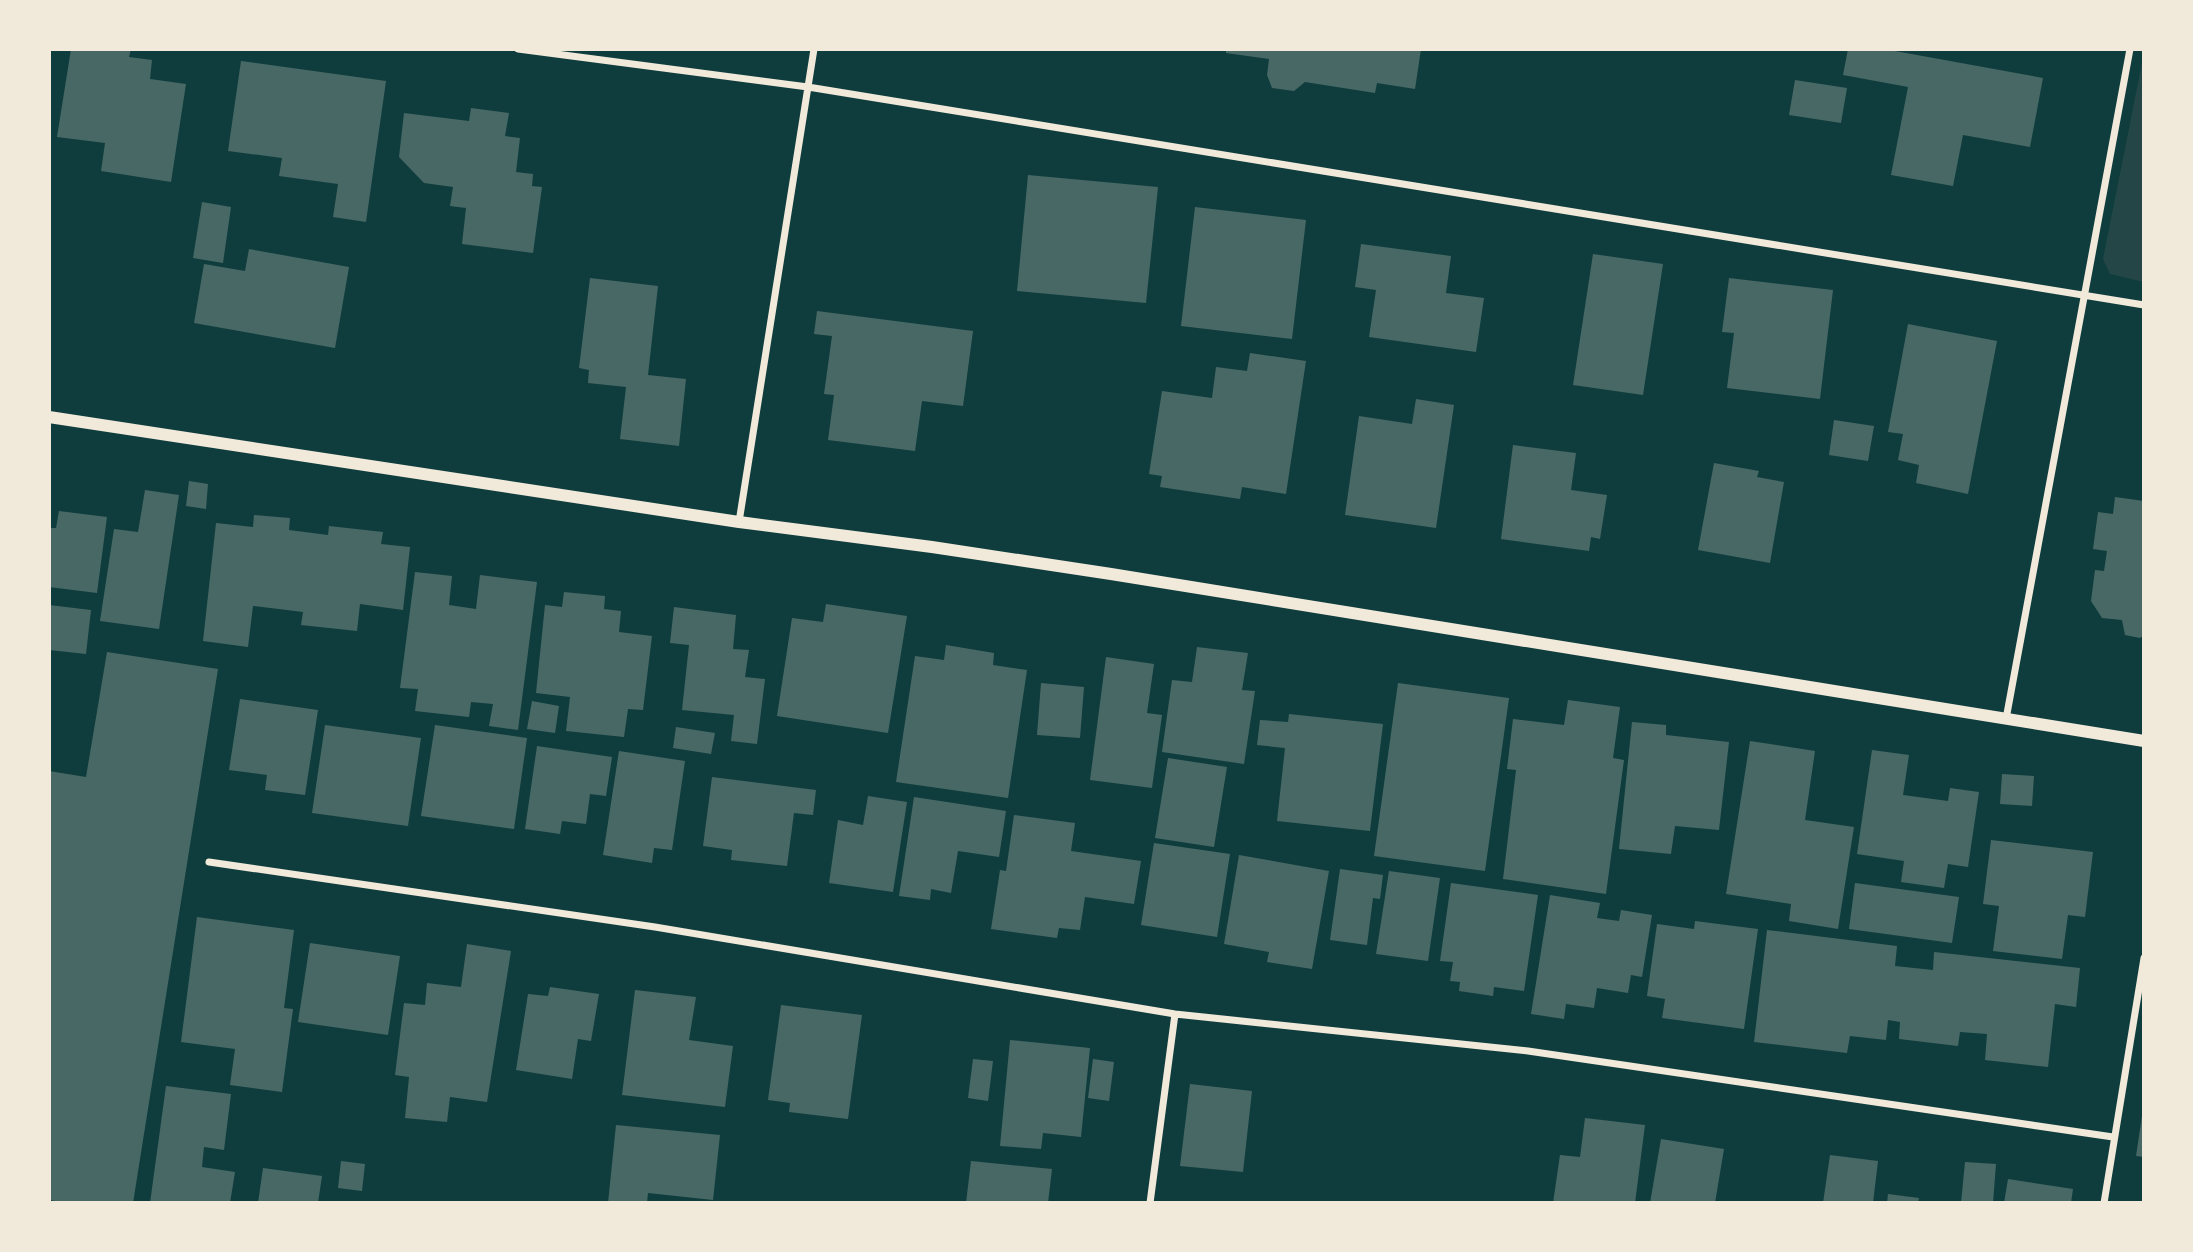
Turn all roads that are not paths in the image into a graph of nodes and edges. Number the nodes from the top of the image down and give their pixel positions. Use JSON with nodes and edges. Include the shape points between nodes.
{"nodes":[{"id":1,"x":518,"y":49,"type":"edge"},
{"id":2,"x":814,"y":49,"type":"edge"},
{"id":3,"x":2130,"y":49,"type":"edge"},
{"id":4,"x":808,"y":87,"type":"junction"},
{"id":5,"x":2083,"y":296,"type":"junction"},
{"id":6,"x":2144,"y":305,"type":"edge"},
{"id":7,"x":49,"y":418,"type":"edge"},
{"id":8,"x":739,"y":522,"type":"junction"},
{"id":9,"x":2006,"y":719,"type":"junction"},
{"id":10,"x":2144,"y":741,"type":"edge"},
{"id":11,"x":209,"y":862,"type":"dead end"},
{"id":12,"x":2144,"y":958,"type":"edge"},
{"id":13,"x":1175,"y":1014,"type":"junction"},
{"id":14,"x":2113,"y":1137,"type":"junction"},
{"id":15,"x":1150,"y":1203,"type":"edge"},
{"id":16,"x":2104,"y":1203,"type":"edge"}],
"edges":[{"from":1,"to":4,"type":"street"},
{"from":2,"to":4,"type":"street"},
{"from":3,"to":5,"type":"street"},
{"from":4,"to":5,"type":"street"},
{"from":4,"to":8,"type":"street"},
{"from":5,"to":6,"type":"street"},
{"from":5,"to":9,"type":"street"},
{"from":7,"to":8,"type":"street"},
{"from":8,"to":9,"type":"street","via":[[1111,574]]},
{"from":9,"to":10,"type":"street"},
{"from":11,"to":13,"type":"street","via":[[655,927]]},
{"from":12,"to":14,"type":"street"},
{"from":13,"to":14,"type":"street","via":[[1528,1051]]},
{"from":13,"to":15,"type":"street"},
{"from":14,"to":16,"type":"street"}]}
